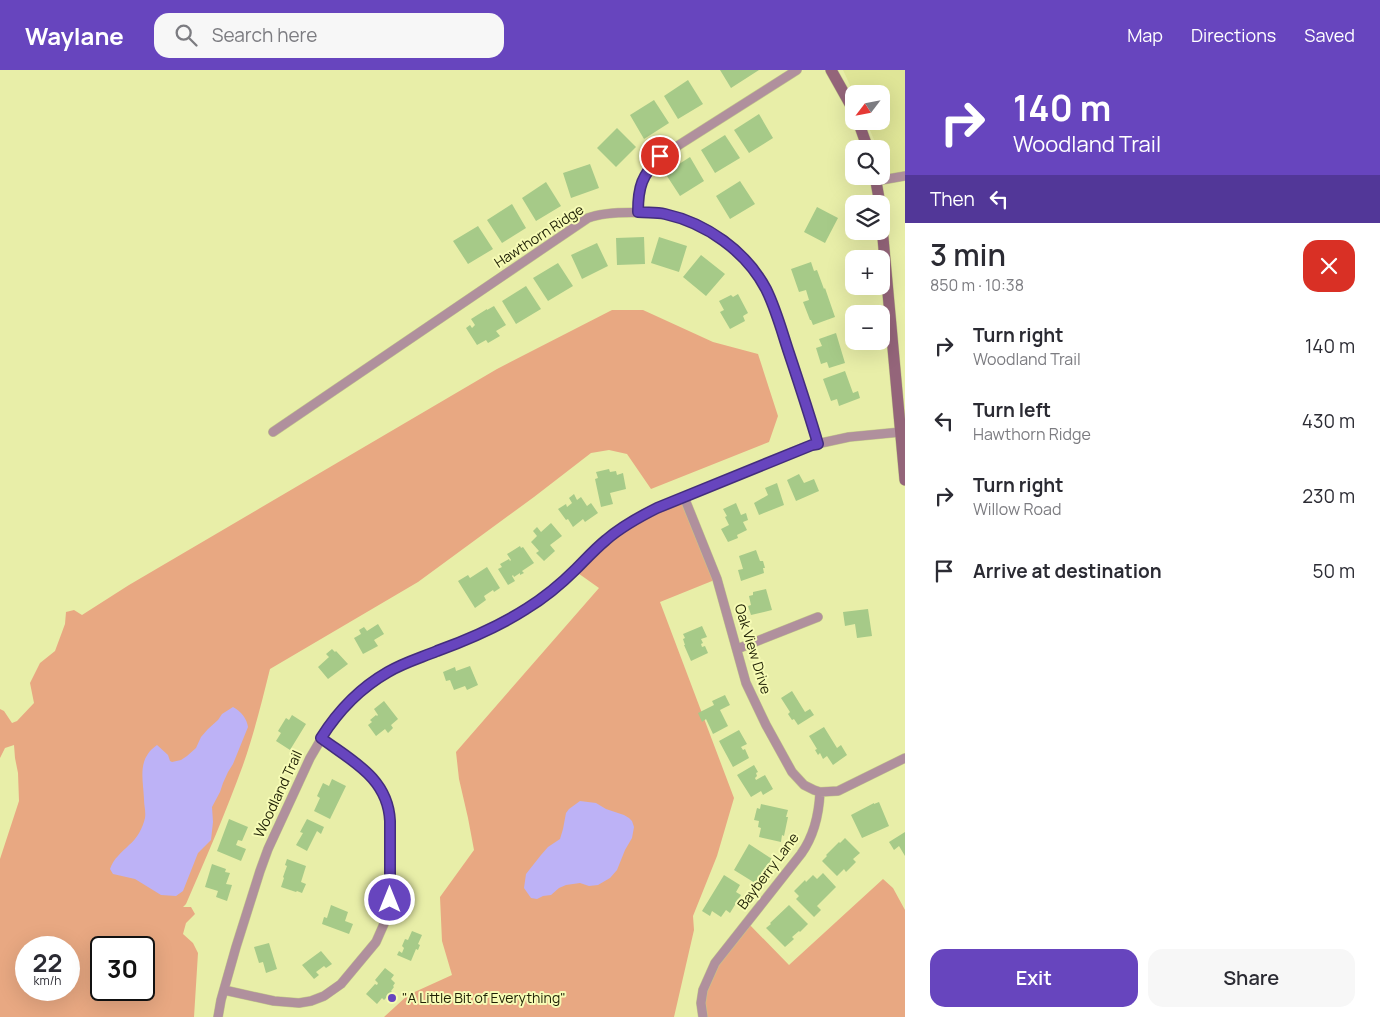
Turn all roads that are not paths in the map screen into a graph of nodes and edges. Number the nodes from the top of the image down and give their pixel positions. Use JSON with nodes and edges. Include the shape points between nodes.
{"nodes":[{"id":1,"x":797,"y":70,"type":"edge"},
{"id":2,"x":831,"y":70,"type":"edge"},
{"id":3,"x":845,"y":95,"type":"edge"},
{"id":4,"x":905,"y":176,"type":"edge"},
{"id":5,"x":890,"y":178,"type":"edge"},
{"id":6,"x":638,"y":212,"type":"junction"},
{"id":7,"x":883,"y":240,"type":"edge"},
{"id":8,"x":273,"y":432,"type":"dead end"},
{"id":9,"x":901,"y":432,"type":"junction"},
{"id":10,"x":818,"y":444,"type":"junction"},
{"id":11,"x":905,"y":480,"type":"edge"},
{"id":12,"x":684,"y":497,"type":"junction"},
{"id":13,"x":818,"y":617,"type":"dead end"},
{"id":14,"x":737,"y":649,"type":"junction"},
{"id":15,"x":321,"y":738,"type":"junction"},
{"id":16,"x":905,"y":758,"type":"edge"},
{"id":17,"x":820,"y":792,"type":"junction"},
{"id":18,"x":224,"y":990,"type":"junction"},
{"id":19,"x":218,"y":1017,"type":"edge"},
{"id":20,"x":703,"y":1017,"type":"edge"}],
"edges":[{"from":1,"to":6,"type":"street","via":[[660,156],[644,176]]},
{"from":2,"to":3,"type":"main road"},
{"from":4,"to":5,"type":"street"},
{"from":6,"to":8,"type":"street","name":"Hawthorn Ridge","via":[[588,218]]},
{"from":6,"to":10,"type":"street","name":"Hawthorn Ridge","via":[[681,218],[699,226],[741,255],[754,270],[772,302]]},
{"from":7,"to":9,"type":"main road"},
{"from":9,"to":10,"type":"street","name":"Woodland Trail"},
{"from":9,"to":11,"type":"main road"},
{"from":10,"to":12,"type":"street","name":"Woodland Trail"},
{"from":12,"to":14,"type":"street","name":"Oak View Drive","via":[[717,578]]},
{"from":12,"to":15,"type":"street","name":"Woodland Trail","via":[[644,514],[619,530],[525,610],[487,630],[386,673],[350,701]]},
{"from":13,"to":14,"type":"street"},
{"from":14,"to":17,"type":"street","name":"Oak View Drive","via":[[752,697],[792,772],[804,785]]},
{"from":15,"to":18,"type":"street","name":"Woodland Trail","via":[[268,849]]},
{"from":15,"to":18,"type":"street","via":[[368,773],[386,798],[390,813],[390,900],[384,926],[371,949],[341,984],[324,996],[299,1004]]},
{"from":16,"to":17,"type":"street","via":[[838,791]]},
{"from":17,"to":20,"type":"street","name":"Bayberry Lane","via":[[809,843],[715,963],[701,1003]]},
{"from":18,"to":19,"type":"street","name":"Woodland Trail"}]}
